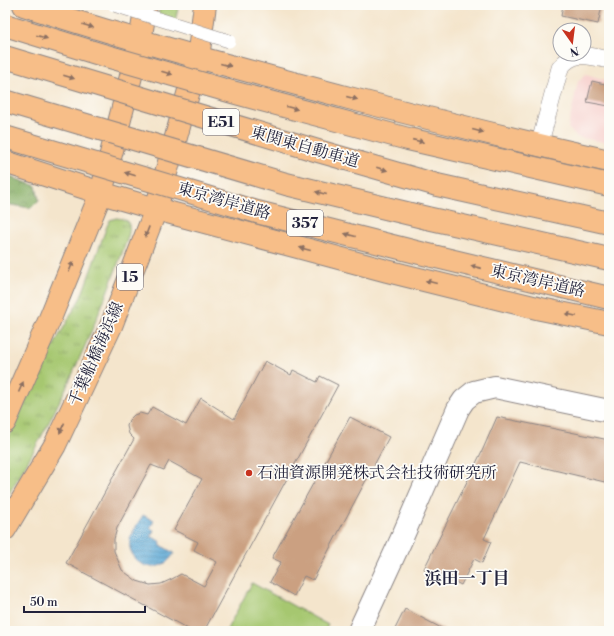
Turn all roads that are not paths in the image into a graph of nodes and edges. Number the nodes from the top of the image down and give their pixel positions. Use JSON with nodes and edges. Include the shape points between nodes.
{"nodes":[{"id":1,"x":24,"y":5,"type":"edge"},
{"id":2,"x":114,"y":5,"type":"edge"},
{"id":3,"x":146,"y":5,"type":"edge"},
{"id":4,"x":206,"y":5,"type":"edge"},
{"id":5,"x":5,"y":25,"type":"edge"},
{"id":6,"x":140,"y":41,"type":"junction"},
{"id":7,"x":228,"y":42,"type":"dead end"},
{"id":8,"x":5,"y":57,"type":"edge"},
{"id":9,"x":198,"y":58,"type":"junction"},
{"id":10,"x":609,"y":60,"type":"edge"},
{"id":11,"x":5,"y":101,"type":"edge"},
{"id":12,"x":5,"y":136,"type":"edge"},
{"id":13,"x":539,"y":146,"type":"junction"},
{"id":14,"x":609,"y":161,"type":"edge"},
{"id":15,"x":5,"y":162,"type":"edge"},
{"id":16,"x":609,"y":185,"type":"edge"},
{"id":17,"x":101,"y":193,"type":"junction"},
{"id":18,"x":156,"y":209,"type":"junction"},
{"id":19,"x":609,"y":223,"type":"edge"},
{"id":20,"x":609,"y":259,"type":"edge"},
{"id":21,"x":609,"y":298,"type":"edge"},
{"id":22,"x":609,"y":323,"type":"edge"},
{"id":23,"x":609,"y":411,"type":"edge"},
{"id":24,"x":5,"y":422,"type":"edge"},
{"id":25,"x":5,"y":530,"type":"edge"},
{"id":26,"x":359,"y":631,"type":"edge"}],
"edges":[{"from":1,"to":6,"type":"main road","one_way":true},
{"from":2,"to":7,"type":"street","bridge":true},
{"from":3,"to":6,"type":"main road"},
{"from":4,"to":9,"type":"main road","name":"千葉船橋海浜線","number":"15"},
{"from":5,"to":16,"type":"main road","one_way":true,"bridge":true,"via":[[232,92],[408,139]]},
{"from":6,"to":9,"type":"main road"},
{"from":6,"to":17,"type":"main road"},
{"from":8,"to":19,"type":"main road","name":"東関東自動車道","number":"E51","one_way":true,"bridge":true,"via":[[437,185]]},
{"from":9,"to":13,"type":"main road","one_way":true},
{"from":9,"to":18,"type":"main road","name":"千葉船橋海浜線","number":"15"},
{"from":10,"to":13,"type":"street","via":[[584,55],[573,56],[564,62],[560,68]]},
{"from":20,"to":11,"type":"main road","one_way":true,"bridge":true,"via":[[286,184]]},
{"from":21,"to":12,"type":"main road","name":"東京湾岸道路","number":"357","one_way":true,"bridge":true,"via":[[257,212]]},
{"from":13,"to":14,"type":"main road"},
{"from":15,"to":17,"type":"main road"},
{"from":17,"to":18,"type":"main road"},
{"from":24,"to":17,"type":"main road","one_way":true},
{"from":22,"to":18,"type":"main road","one_way":true,"via":[[395,273]]},
{"from":18,"to":25,"type":"main road","name":"千葉船橋海浜線","number":"15","one_way":true,"via":[[107,333],[55,444]]},
{"from":23,"to":26,"type":"street","via":[[495,387],[474,392],[464,400]]}]}
